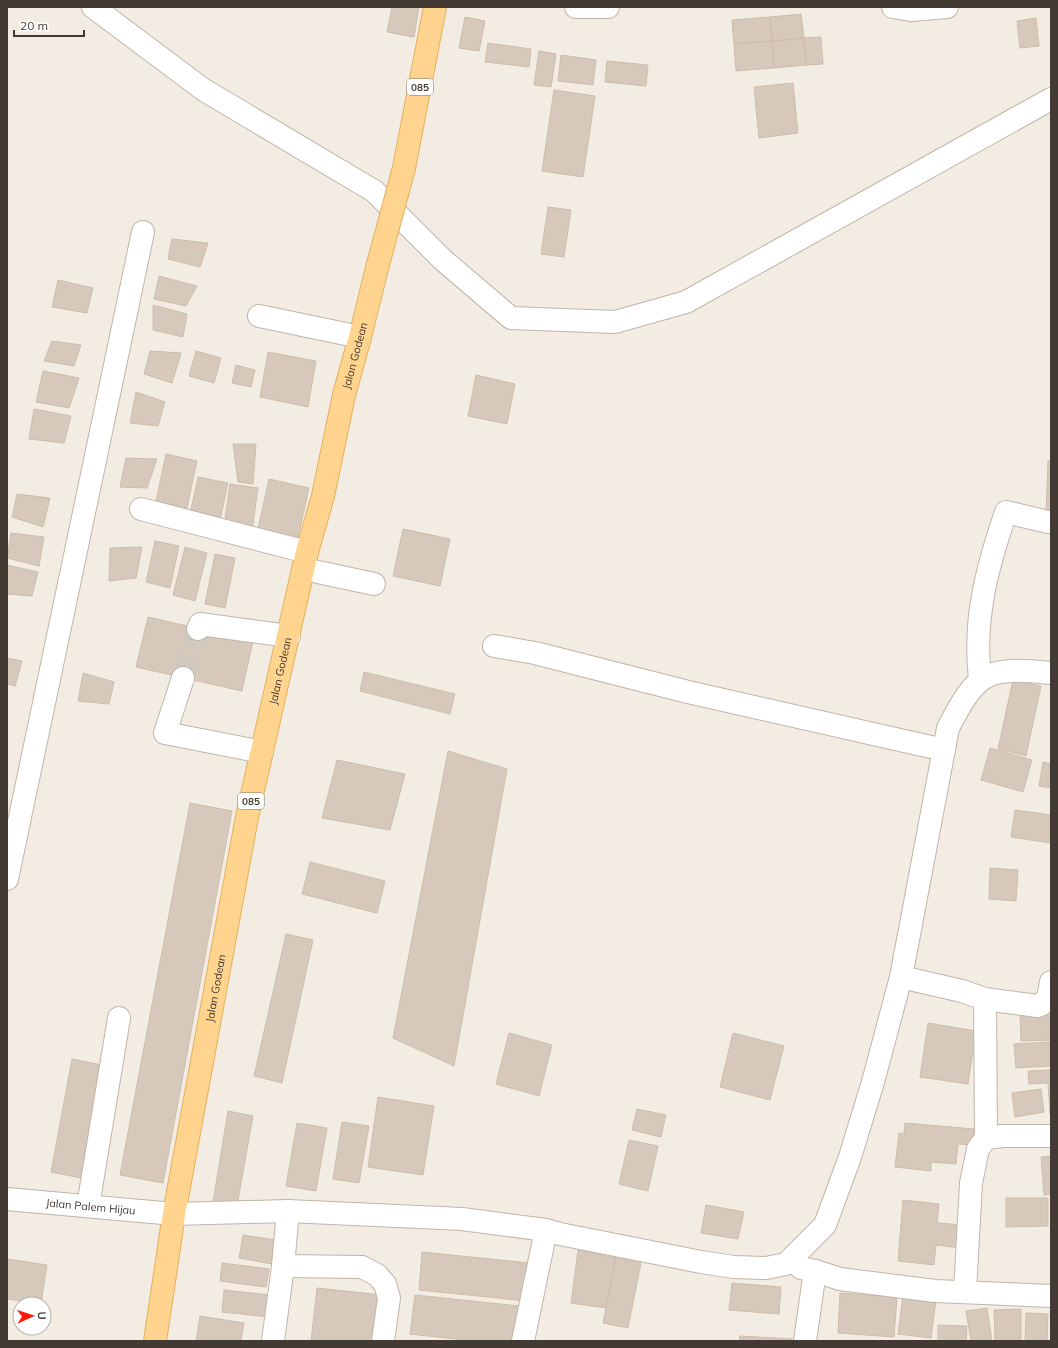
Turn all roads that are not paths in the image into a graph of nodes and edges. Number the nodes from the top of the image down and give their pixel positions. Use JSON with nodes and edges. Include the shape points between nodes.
{"nodes":[{"id":1,"x":93,"y":7,"type":"edge"},
{"id":2,"x":435,"y":7,"type":"edge"},
{"id":3,"x":576,"y":7,"type":"edge"},
{"id":4,"x":608,"y":7,"type":"edge"},
{"id":5,"x":947,"y":7,"type":"edge"},
{"id":6,"x":905,"y":8,"type":"edge"},
{"id":7,"x":1051,"y":99,"type":"edge"},
{"id":8,"x":143,"y":232,"type":"dead end"},
{"id":9,"x":259,"y":316,"type":"dead end"},
{"id":10,"x":360,"y":337,"type":"junction"},
{"id":11,"x":141,"y":509,"type":"dead end"},
{"id":12,"x":1048,"y":522,"type":"dead end"},
{"id":13,"x":306,"y":560,"type":"junction"},
{"id":14,"x":374,"y":584,"type":"dead end"},
{"id":15,"x":198,"y":629,"type":"dead end"},
{"id":16,"x":289,"y":636,"type":"junction"},
{"id":17,"x":494,"y":646,"type":"dead end"},
{"id":18,"x":1051,"y":673,"type":"edge"},
{"id":19,"x":183,"y":678,"type":"tunnel mouth"},
{"id":20,"x":980,"y":679,"type":"junction"},
{"id":21,"x":944,"y":750,"type":"junction"},
{"id":22,"x":262,"y":752,"type":"junction"},
{"id":23,"x":7,"y":879,"type":"edge"},
{"id":24,"x":901,"y":977,"type":"junction"},
{"id":25,"x":1051,"y":982,"type":"edge"},
{"id":26,"x":985,"y":999,"type":"junction"},
{"id":27,"x":119,"y":1018,"type":"dead end"},
{"id":28,"x":1051,"y":1136,"type":"edge"},
{"id":29,"x":986,"y":1138,"type":"junction"},
{"id":30,"x":7,"y":1199,"type":"edge"},
{"id":31,"x":88,"y":1206,"type":"junction"},
{"id":32,"x":288,"y":1211,"type":"junction"},
{"id":33,"x":174,"y":1214,"type":"junction"},
{"id":34,"x":546,"y":1230,"type":"junction"},
{"id":35,"x":786,"y":1264,"type":"junction"},
{"id":36,"x":283,"y":1266,"type":"junction"},
{"id":37,"x":814,"y":1271,"type":"junction"},
{"id":38,"x":965,"y":1291,"type":"junction"},
{"id":39,"x":1051,"y":1296,"type":"edge"},
{"id":40,"x":155,"y":1341,"type":"edge"},
{"id":41,"x":273,"y":1341,"type":"edge"},
{"id":42,"x":383,"y":1341,"type":"edge"},
{"id":43,"x":523,"y":1341,"type":"edge"},
{"id":44,"x":805,"y":1341,"type":"edge"}],
"edges":[{"from":1,"to":7,"type":"street","via":[[204,90],[374,191],[443,260],[511,318],[614,322],[686,302]]},
{"from":2,"to":10,"type":"main road","name":"Jalan Godean","number":"085","bridge":true,"via":[[404,168]]},
{"from":3,"to":4,"type":"street"},
{"from":5,"to":6,"type":"street"},
{"from":8,"to":23,"type":"street"},
{"from":9,"to":10,"type":"street"},
{"from":10,"to":13,"type":"main road","name":"Jalan Godean","number":"085"},
{"from":11,"to":13,"type":"street"},
{"from":12,"to":20,"type":"street","via":[[1006,512],[984,585],[977,651]]},
{"from":13,"to":14,"type":"street"},
{"from":13,"to":16,"type":"main road","name":"Jalan Godean","number":"085"},
{"from":15,"to":16,"type":"street","via":[[200,624]]},
{"from":16,"to":22,"type":"main road","name":"Jalan Godean","number":"085"},
{"from":17,"to":21,"type":"street","via":[[535,653],[688,692]]},
{"from":18,"to":20,"type":"street","via":[[1006,671]]},
{"from":19,"to":22,"type":"street","via":[[166,733]]},
{"from":20,"to":21,"type":"street","via":[[963,698],[948,728]]},
{"from":21,"to":24,"type":"street"},
{"from":22,"to":33,"type":"main road","name":"Jalan Godean","number":"085","via":[[246,825]]},
{"from":24,"to":26,"type":"street"},
{"from":24,"to":35,"type":"street","via":[[850,1157],[824,1225]]},
{"from":25,"to":26,"type":"street","via":[[1049,995],[1044,1004],[1038,1006]]},
{"from":26,"to":29,"type":"street"},
{"from":27,"to":31,"type":"street"},
{"from":28,"to":29,"type":"street"},
{"from":29,"to":38,"type":"street","via":[[978,1149],[971,1183]]},
{"from":30,"to":31,"type":"street","name":"Jalan Palem Hijau"},
{"from":31,"to":33,"type":"street","name":"Jalan Palem Hijau"},
{"from":32,"to":33,"type":"street","name":"Jalan Palem Hijau"},
{"from":32,"to":34,"type":"street","name":"Jalan Palem Hijau","via":[[462,1219]]},
{"from":32,"to":36,"type":"street"},
{"from":33,"to":40,"type":"main road","name":"Jalan Godean","number":"085"},
{"from":34,"to":35,"type":"street","name":"Jalan Palem Hijau","via":[[734,1267],[766,1268]]},
{"from":34,"to":43,"type":"street"},
{"from":35,"to":37,"type":"street"},
{"from":36,"to":41,"type":"street"},
{"from":36,"to":42,"type":"street","via":[[362,1267],[377,1275],[384,1284],[389,1298]]},
{"from":37,"to":38,"type":"street","via":[[840,1279],[935,1291]]},
{"from":37,"to":44,"type":"street"},
{"from":38,"to":39,"type":"street"}]}
